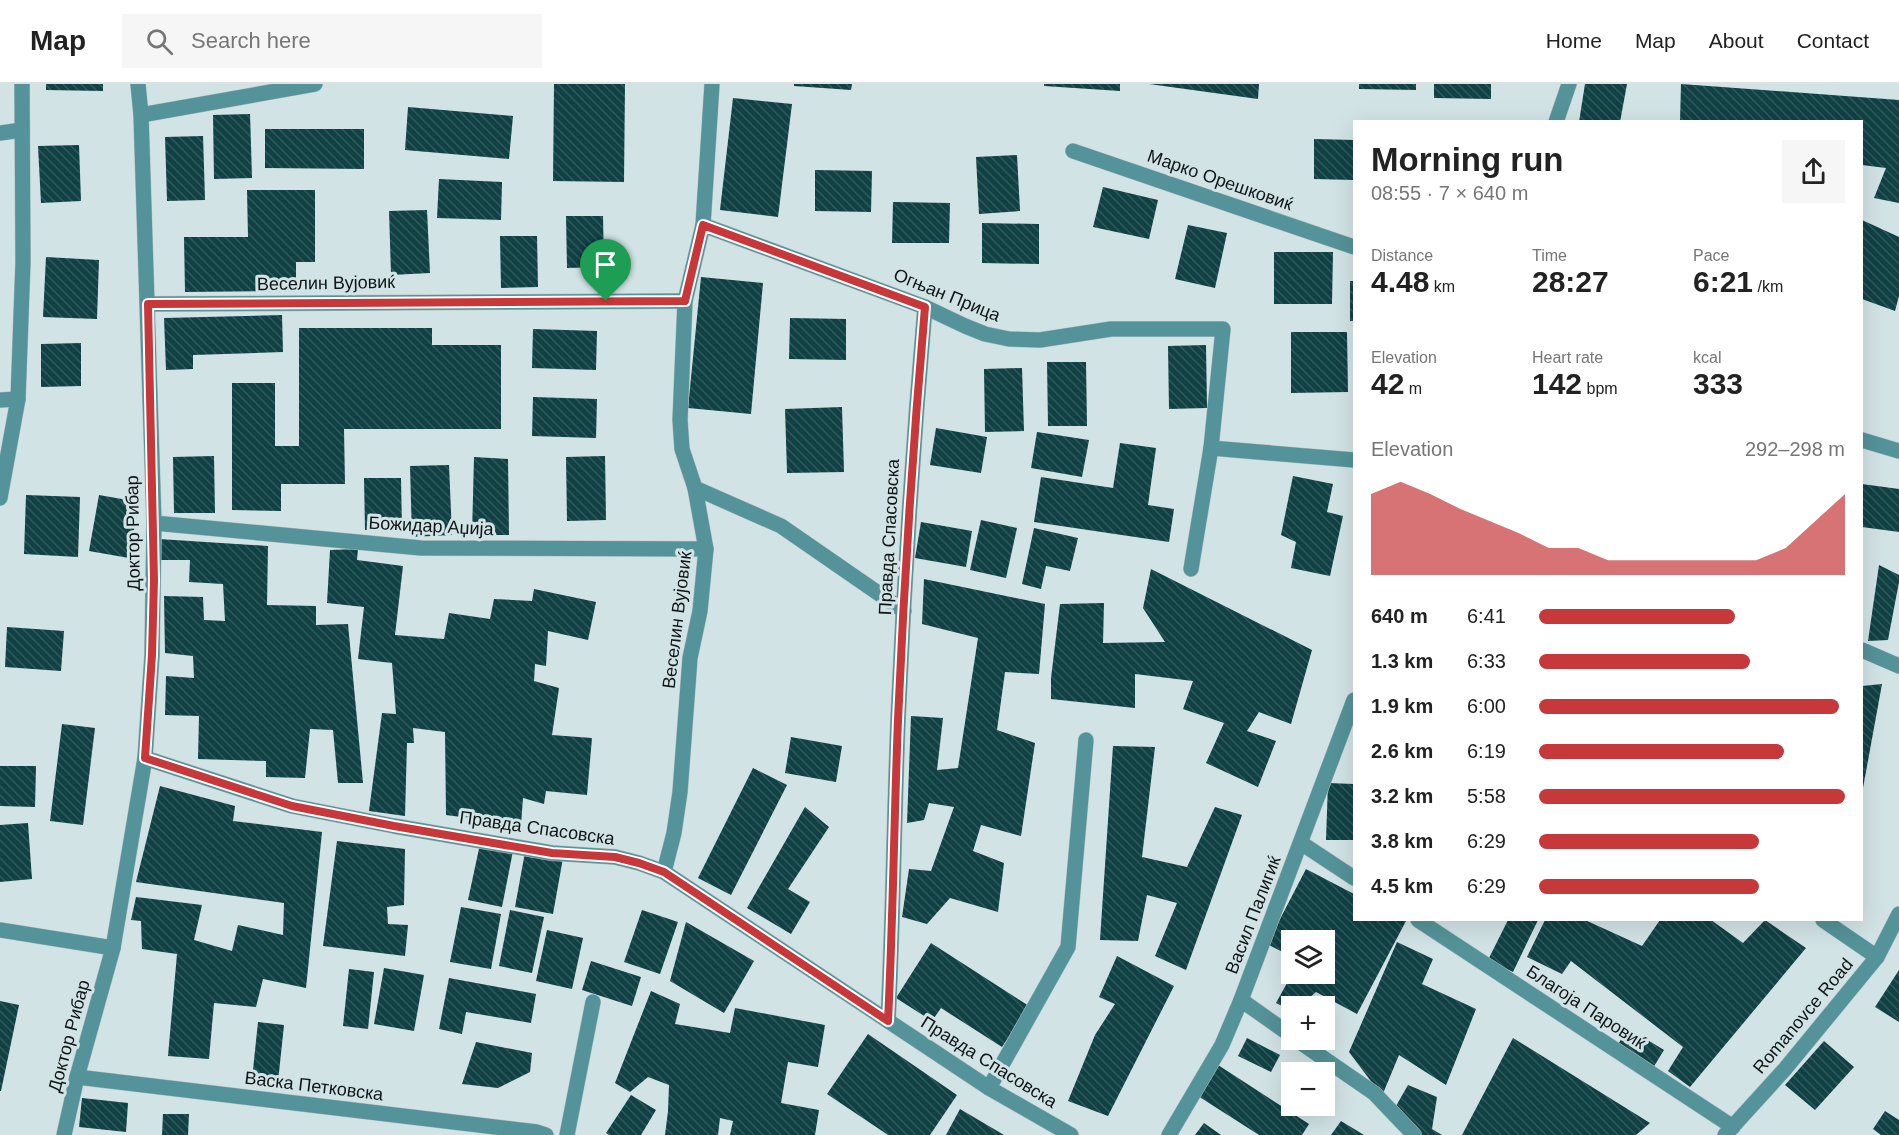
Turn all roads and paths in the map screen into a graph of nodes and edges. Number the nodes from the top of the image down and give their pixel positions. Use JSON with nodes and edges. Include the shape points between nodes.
{"nodes":[{"id":1,"x":22,"y":84,"type":"edge"},
{"id":2,"x":138,"y":84,"type":"edge"},
{"id":3,"x":315,"y":84,"type":"edge"},
{"id":4,"x":712,"y":84,"type":"edge"},
{"id":5,"x":1569,"y":84,"type":"edge"},
{"id":6,"x":141,"y":115,"type":"junction"},
{"id":7,"x":1557,"y":120,"type":"edge"},
{"id":8,"x":22,"y":130,"type":"junction"},
{"id":9,"x":0,"y":134,"type":"edge"},
{"id":10,"x":1073,"y":151,"type":"dead end"},
{"id":11,"x":703,"y":225,"type":"junction"},
{"id":12,"x":1353,"y":247,"type":"edge"},
{"id":13,"x":685,"y":301,"type":"junction"},
{"id":14,"x":148,"y":304,"type":"junction"},
{"id":15,"x":925,"y":307,"type":"junction"},
{"id":16,"x":18,"y":399,"type":"junction"},
{"id":17,"x":0,"y":400,"type":"edge"},
{"id":18,"x":1863,"y":440,"type":"edge"},
{"id":19,"x":1211,"y":448,"type":"junction"},
{"id":20,"x":1899,"y":451,"type":"edge"},
{"id":21,"x":1353,"y":460,"type":"edge"},
{"id":22,"x":695,"y":488,"type":"junction"},
{"id":23,"x":0,"y":498,"type":"edge"},
{"id":24,"x":154,"y":523,"type":"junction"},
{"id":25,"x":706,"y":549,"type":"junction"},
{"id":26,"x":1191,"y":569,"type":"dead end"},
{"id":27,"x":904,"y":611,"type":"junction"},
{"id":28,"x":1863,"y":650,"type":"edge"},
{"id":29,"x":1899,"y":666,"type":"edge"},
{"id":30,"x":1353,"y":703,"type":"edge"},
{"id":31,"x":1086,"y":740,"type":"dead end"},
{"id":32,"x":145,"y":758,"type":"junction"},
{"id":33,"x":1301,"y":843,"type":"junction"},
{"id":34,"x":664,"y":872,"type":"junction"},
{"id":35,"x":1353,"y":877,"type":"edge"},
{"id":36,"x":1899,"y":914,"type":"edge"},
{"id":37,"x":1419,"y":921,"type":"edge"},
{"id":38,"x":1824,"y":921,"type":"edge"},
{"id":39,"x":0,"y":930,"type":"edge"},
{"id":40,"x":113,"y":948,"type":"junction"},
{"id":41,"x":1877,"y":957,"type":"junction"},
{"id":42,"x":1241,"y":1000,"type":"junction"},
{"id":43,"x":593,"y":1002,"type":"dead end"},
{"id":44,"x":888,"y":1021,"type":"junction"},
{"id":45,"x":1281,"y":1028,"type":"edge"},
{"id":46,"x":1312,"y":1050,"type":"edge"},
{"id":47,"x":77,"y":1077,"type":"junction"},
{"id":48,"x":989,"y":1088,"type":"junction"},
{"id":49,"x":1729,"y":1131,"type":"edge"},
{"id":50,"x":64,"y":1135,"type":"edge"},
{"id":51,"x":546,"y":1135,"type":"edge"},
{"id":52,"x":567,"y":1135,"type":"edge"},
{"id":53,"x":1071,"y":1135,"type":"edge"},
{"id":54,"x":1169,"y":1135,"type":"edge"},
{"id":55,"x":1414,"y":1135,"type":"edge"}],
"edges":[{"from":1,"to":8,"type":"street"},
{"from":2,"to":6,"type":"street","name":"Доктор Рибар"},
{"from":3,"to":6,"type":"street"},
{"from":4,"to":11,"type":"street","name":"Веселин Вујовиќ"},
{"from":5,"to":7,"type":"street"},
{"from":6,"to":14,"type":"street","name":"Доктор Рибар"},
{"from":8,"to":9,"type":"street"},
{"from":8,"to":16,"type":"street"},
{"from":10,"to":12,"type":"street","name":"Марко Орешковиќ"},
{"from":11,"to":13,"type":"street","name":"Веселин Вујовиќ"},
{"from":11,"to":15,"type":"street","name":"Огњан Прица"},
{"from":13,"to":14,"type":"street","name":"Веселин Вујовиќ"},
{"from":13,"to":22,"type":"street","name":"Веселин Вујовиќ","via":[[682,449]]},
{"from":14,"to":24,"type":"street","name":"Доктор Рибар"},
{"from":15,"to":19,"type":"street","name":"Огњан Прица","via":[[964,326],[1009,339],[1040,340],[1111,328],[1223,329]]},
{"from":15,"to":27,"type":"street","name":"Правда Спасовска"},
{"from":16,"to":17,"type":"street"},
{"from":16,"to":23,"type":"street"},
{"from":18,"to":20,"type":"street"},
{"from":19,"to":21,"type":"street"},
{"from":19,"to":26,"type":"street"},
{"from":22,"to":25,"type":"street","name":"Веселин Вујовиќ"},
{"from":22,"to":27,"type":"street","via":[[781,526]]},
{"from":24,"to":25,"type":"street","name":"Божидар Аџија","via":[[421,548]]},
{"from":24,"to":32,"type":"street","name":"Доктор Рибар","via":[[152,655]]},
{"from":25,"to":34,"type":"street","name":"Веселин Вујовиќ","via":[[700,611],[690,658],[680,792]]},
{"from":27,"to":44,"type":"street","name":"Правда Спасовска"},
{"from":28,"to":29,"type":"street"},
{"from":30,"to":33,"type":"street","name":"Васил Палигиќ"},
{"from":31,"to":48,"type":"street","via":[[1068,947]]},
{"from":32,"to":34,"type":"street","name":"Правда Спасовска","via":[[292,806],[552,853],[615,857]]},
{"from":32,"to":40,"type":"street","name":"Доктор Рибар"},
{"from":33,"to":35,"type":"street"},
{"from":33,"to":42,"type":"street","name":"Васил Палигиќ"},
{"from":34,"to":44,"type":"street","name":"Правда Спасовска"},
{"from":36,"to":41,"type":"street","name":"Romanovce Road"},
{"from":37,"to":49,"type":"street","name":"Благоја Паровиќ"},
{"from":38,"to":41,"type":"street"},
{"from":39,"to":40,"type":"street"},
{"from":40,"to":47,"type":"street","name":"Доктор Рибар"},
{"from":41,"to":49,"type":"street","name":"Romanovce Road"},
{"from":42,"to":45,"type":"street"},
{"from":42,"to":54,"type":"street","name":"Васил Палигиќ","via":[[1222,1045]]},
{"from":43,"to":52,"type":"street"},
{"from":44,"to":48,"type":"street","name":"Правда Спасовска"},
{"from":46,"to":55,"type":"street","via":[[1374,1093]]},
{"from":47,"to":50,"type":"street","name":"Доктор Рибар"},
{"from":47,"to":51,"type":"street","name":"Васка Петковска"},
{"from":48,"to":53,"type":"street","name":"Правда Спасовска"}]}
